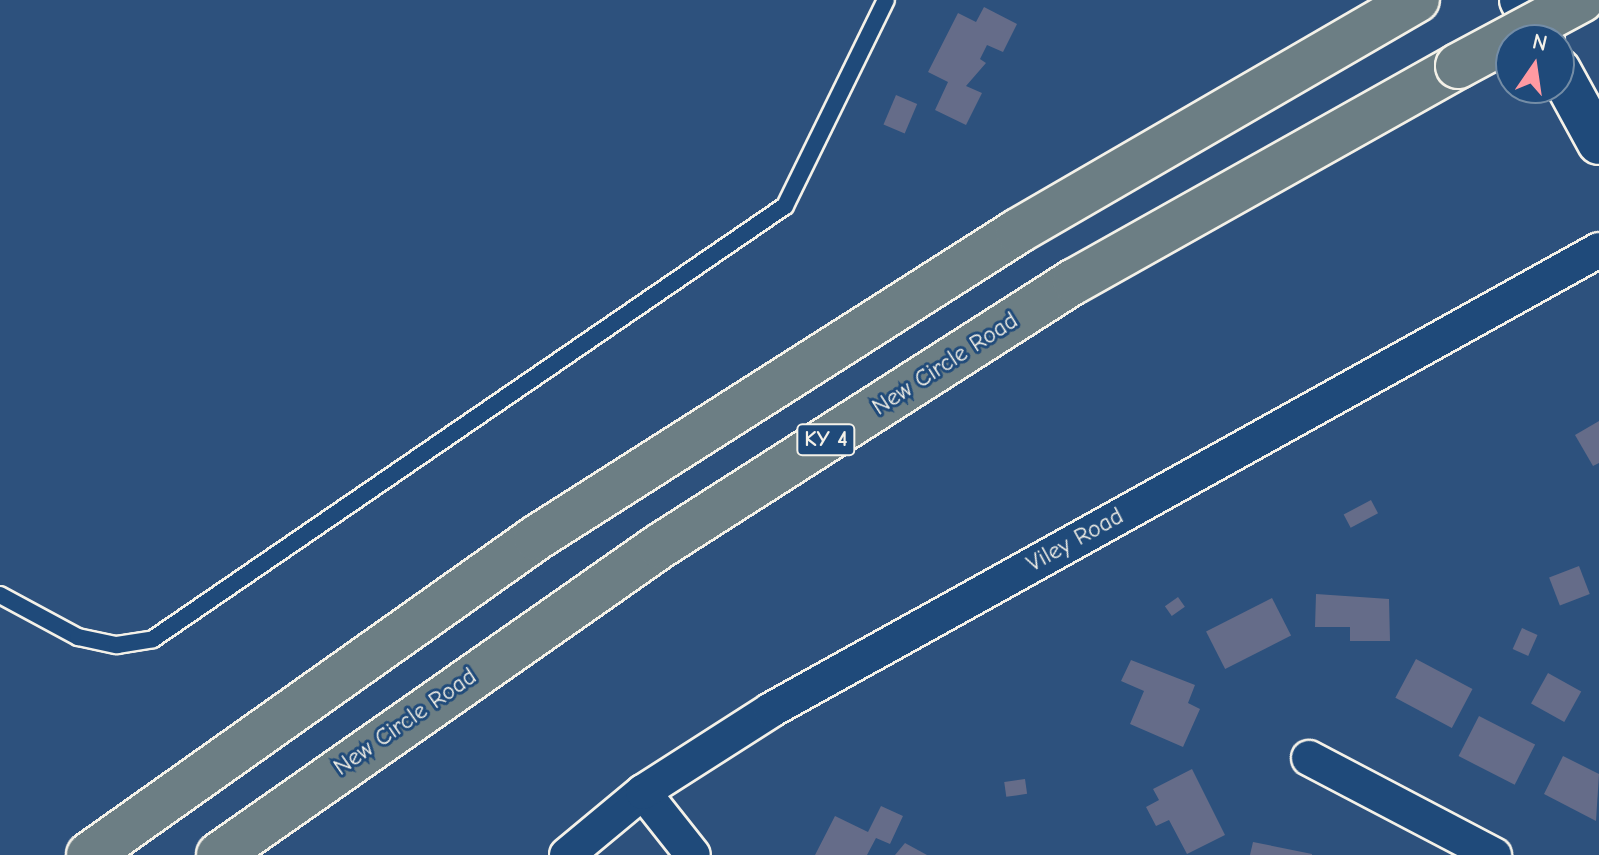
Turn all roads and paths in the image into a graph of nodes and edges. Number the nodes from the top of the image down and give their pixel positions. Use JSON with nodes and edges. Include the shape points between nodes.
{"nodes":[{"id":1,"x":886,"y":0,"type":"edge"},
{"id":2,"x":1521,"y":0,"type":"edge"},
{"id":3,"x":1581,"y":0,"type":"edge"},
{"id":4,"x":1416,"y":1,"type":"edge"},
{"id":5,"x":1534,"y":24,"type":"edge"},
{"id":6,"x":1575,"y":99,"type":"edge"},
{"id":7,"x":1599,"y":143,"type":"edge"},
{"id":8,"x":1599,"y":250,"type":"edge"},
{"id":9,"x":0,"y":595,"type":"edge"},
{"id":10,"x":1309,"y":758,"type":"dead end"},
{"id":11,"x":643,"y":792,"type":"junction"},
{"id":12,"x":89,"y":855,"type":"edge"},
{"id":13,"x":219,"y":855,"type":"edge"},
{"id":14,"x":567,"y":855,"type":"edge"},
{"id":15,"x":693,"y":855,"type":"edge"},
{"id":16,"x":1494,"y":855,"type":"edge"}],
"edges":[{"from":1,"to":9,"type":"lane","via":[[785,206],[153,639],[117,645],[78,637]]},
{"from":2,"to":5,"type":"street"},
{"from":3,"to":13,"type":"highway","name":"New Circle Road","number":"KY 4","bridge":true,"via":[[1075,281],[660,546]]},
{"from":4,"to":12,"type":"highway","via":[[1018,231],[536,538]]},
{"from":6,"to":7,"type":"street"},
{"from":8,"to":11,"type":"street","name":"Viley Road","via":[[798,694]]},
{"from":10,"to":16,"type":"street"},
{"from":11,"to":14,"type":"street","name":"Viley Road"},
{"from":11,"to":15,"type":"street"}]}
